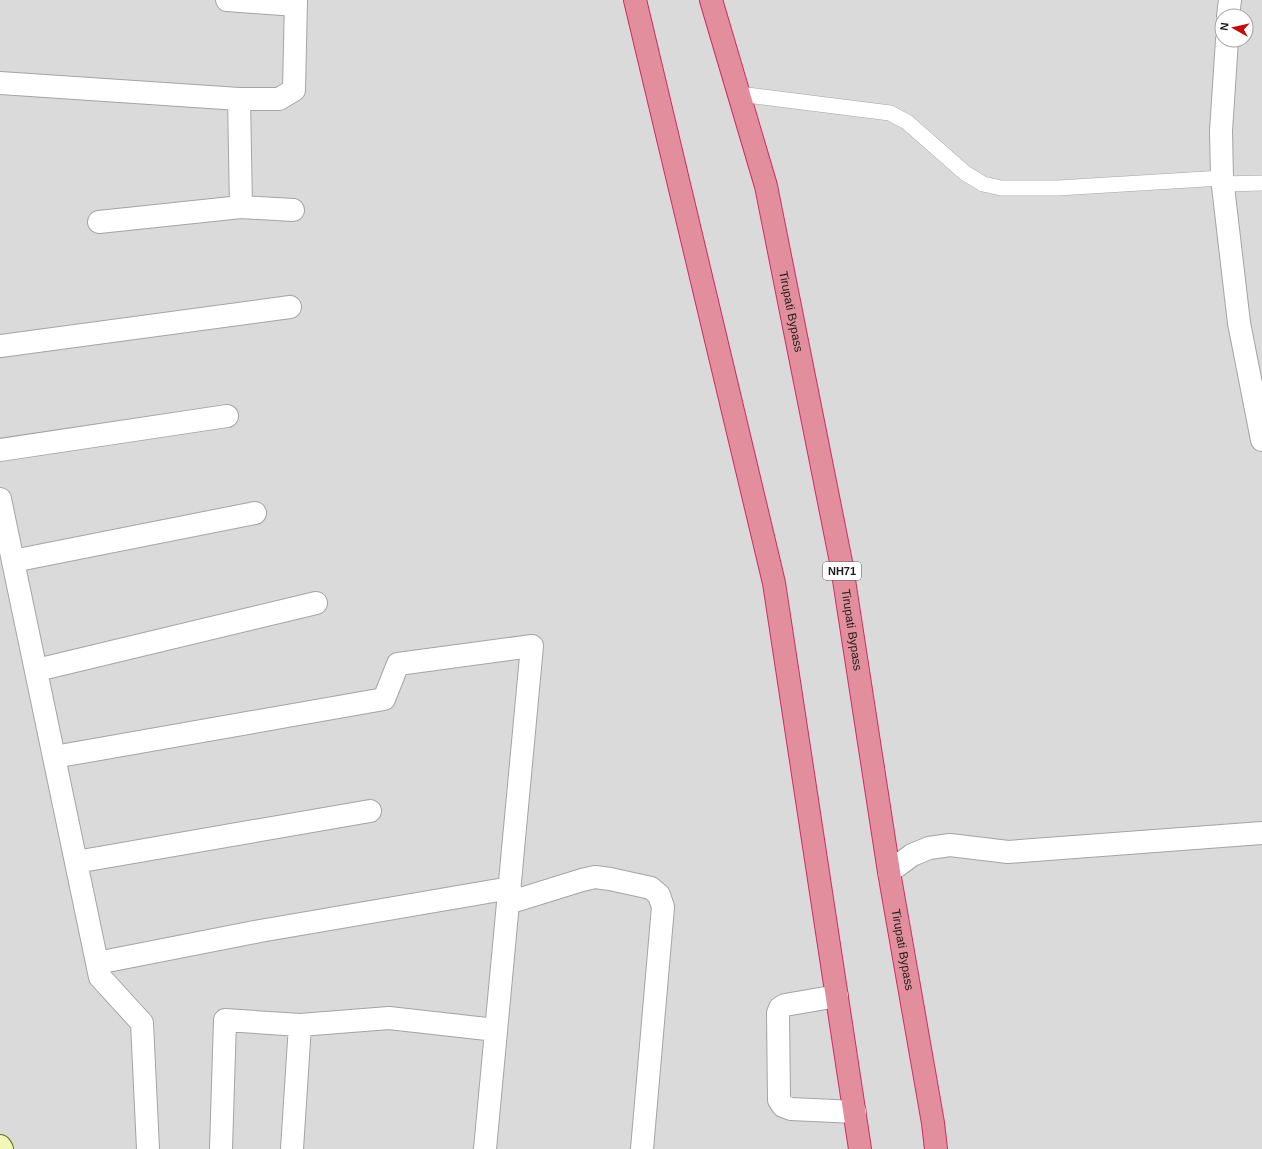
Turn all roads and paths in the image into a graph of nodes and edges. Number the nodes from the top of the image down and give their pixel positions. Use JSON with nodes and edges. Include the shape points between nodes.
{"nodes":[{"id":1,"x":227,"y":0,"type":"edge"},
{"id":2,"x":635,"y":0,"type":"edge"},
{"id":3,"x":711,"y":0,"type":"edge"},
{"id":4,"x":296,"y":3,"type":"edge"},
{"id":5,"x":1226,"y":48,"type":"edge"},
{"id":6,"x":0,"y":83,"type":"edge"},
{"id":7,"x":739,"y":94,"type":"junction"},
{"id":8,"x":239,"y":99,"type":"junction"},
{"id":9,"x":1222,"y":181,"type":"junction"},
{"id":10,"x":1262,"y":183,"type":"edge"},
{"id":11,"x":241,"y":207,"type":"junction"},
{"id":12,"x":293,"y":210,"type":"dead end"},
{"id":13,"x":99,"y":222,"type":"dead end"},
{"id":14,"x":290,"y":307,"type":"dead end"},
{"id":15,"x":0,"y":346,"type":"edge"},
{"id":16,"x":227,"y":416,"type":"dead end"},
{"id":17,"x":1262,"y":440,"type":"edge"},
{"id":18,"x":0,"y":450,"type":"edge"},
{"id":19,"x":0,"y":499,"type":"edge"},
{"id":20,"x":255,"y":513,"type":"dead end"},
{"id":21,"x":13,"y":561,"type":"junction"},
{"id":22,"x":316,"y":603,"type":"dead end"},
{"id":23,"x":37,"y":670,"type":"junction"},
{"id":24,"x":54,"y":757,"type":"junction"},
{"id":25,"x":370,"y":811,"type":"dead end"},
{"id":26,"x":1262,"y":833,"type":"edge"},
{"id":27,"x":76,"y":862,"type":"junction"},
{"id":28,"x":889,"y":872,"type":"junction"},
{"id":29,"x":509,"y":896,"type":"junction"},
{"id":30,"x":97,"y":963,"type":"junction"},
{"id":31,"x":837,"y":996,"type":"junction"},
{"id":32,"x":300,"y":1025,"type":"junction"},
{"id":33,"x":496,"y":1030,"type":"junction"},
{"id":34,"x":854,"y":1112,"type":"junction"},
{"id":35,"x":0,"y":1146,"type":"edge"},
{"id":36,"x":2,"y":1149,"type":"edge"},
{"id":37,"x":148,"y":1149,"type":"edge"},
{"id":38,"x":221,"y":1149,"type":"edge"},
{"id":39,"x":292,"y":1149,"type":"edge"},
{"id":40,"x":485,"y":1149,"type":"edge"},
{"id":41,"x":642,"y":1149,"type":"edge"},
{"id":42,"x":860,"y":1149,"type":"edge"},
{"id":43,"x":936,"y":1149,"type":"edge"}],
"edges":[{"from":1,"to":4,"type":"street"},
{"from":2,"to":31,"type":"highway","via":[[774,583]]},
{"from":3,"to":7,"type":"highway","name":"Tirupati Bypass","number":"NH71"},
{"from":4,"to":8,"type":"street","via":[[294,90],[279,100]]},
{"from":5,"to":9,"type":"street","via":[[1221,131]]},
{"from":6,"to":8,"type":"street"},
{"from":7,"to":9,"type":"lane","via":[[890,113],[907,122],[965,173],[983,184],[1001,188]]},
{"from":7,"to":28,"type":"highway","name":"Tirupati Bypass","number":"NH71","via":[[766,186],[839,551]]},
{"from":8,"to":11,"type":"street"},
{"from":9,"to":10,"type":"lane"},
{"from":9,"to":17,"type":"street","via":[[1239,323]]},
{"from":11,"to":12,"type":"street"},
{"from":11,"to":13,"type":"street"},
{"from":14,"to":15,"type":"street"},
{"from":16,"to":18,"type":"street"},
{"from":19,"to":21,"type":"street"},
{"from":20,"to":21,"type":"street"},
{"from":21,"to":23,"type":"street"},
{"from":22,"to":23,"type":"street"},
{"from":23,"to":24,"type":"street"},
{"from":24,"to":27,"type":"street"},
{"from":24,"to":29,"type":"street","via":[[384,699],[398,664],[532,646]]},
{"from":25,"to":27,"type":"street"},
{"from":26,"to":28,"type":"street","via":[[1008,852],[950,845],[929,848],[912,855]]},
{"from":27,"to":30,"type":"street"},
{"from":28,"to":43,"type":"highway","name":"Tirupati Bypass","number":"NH71"},
{"from":29,"to":30,"type":"street","via":[[268,929]]},
{"from":29,"to":33,"type":"street"},
{"from":29,"to":41,"type":"street","via":[[595,878],[651,888],[660,895],[664,907]]},
{"from":30,"to":37,"type":"street","via":[[100,977],[142,1023]]},
{"from":31,"to":34,"type":"highway"},
{"from":31,"to":34,"type":"street","via":[[780,1008],[779,1100],[783,1106],[791,1109]]},
{"from":32,"to":33,"type":"street","via":[[389,1018]]},
{"from":32,"to":38,"type":"street","via":[[225,1020]]},
{"from":32,"to":39,"type":"street"},
{"from":33,"to":40,"type":"street"},
{"from":34,"to":42,"type":"highway"},
{"from":35,"to":36,"type":"main road"}]}
